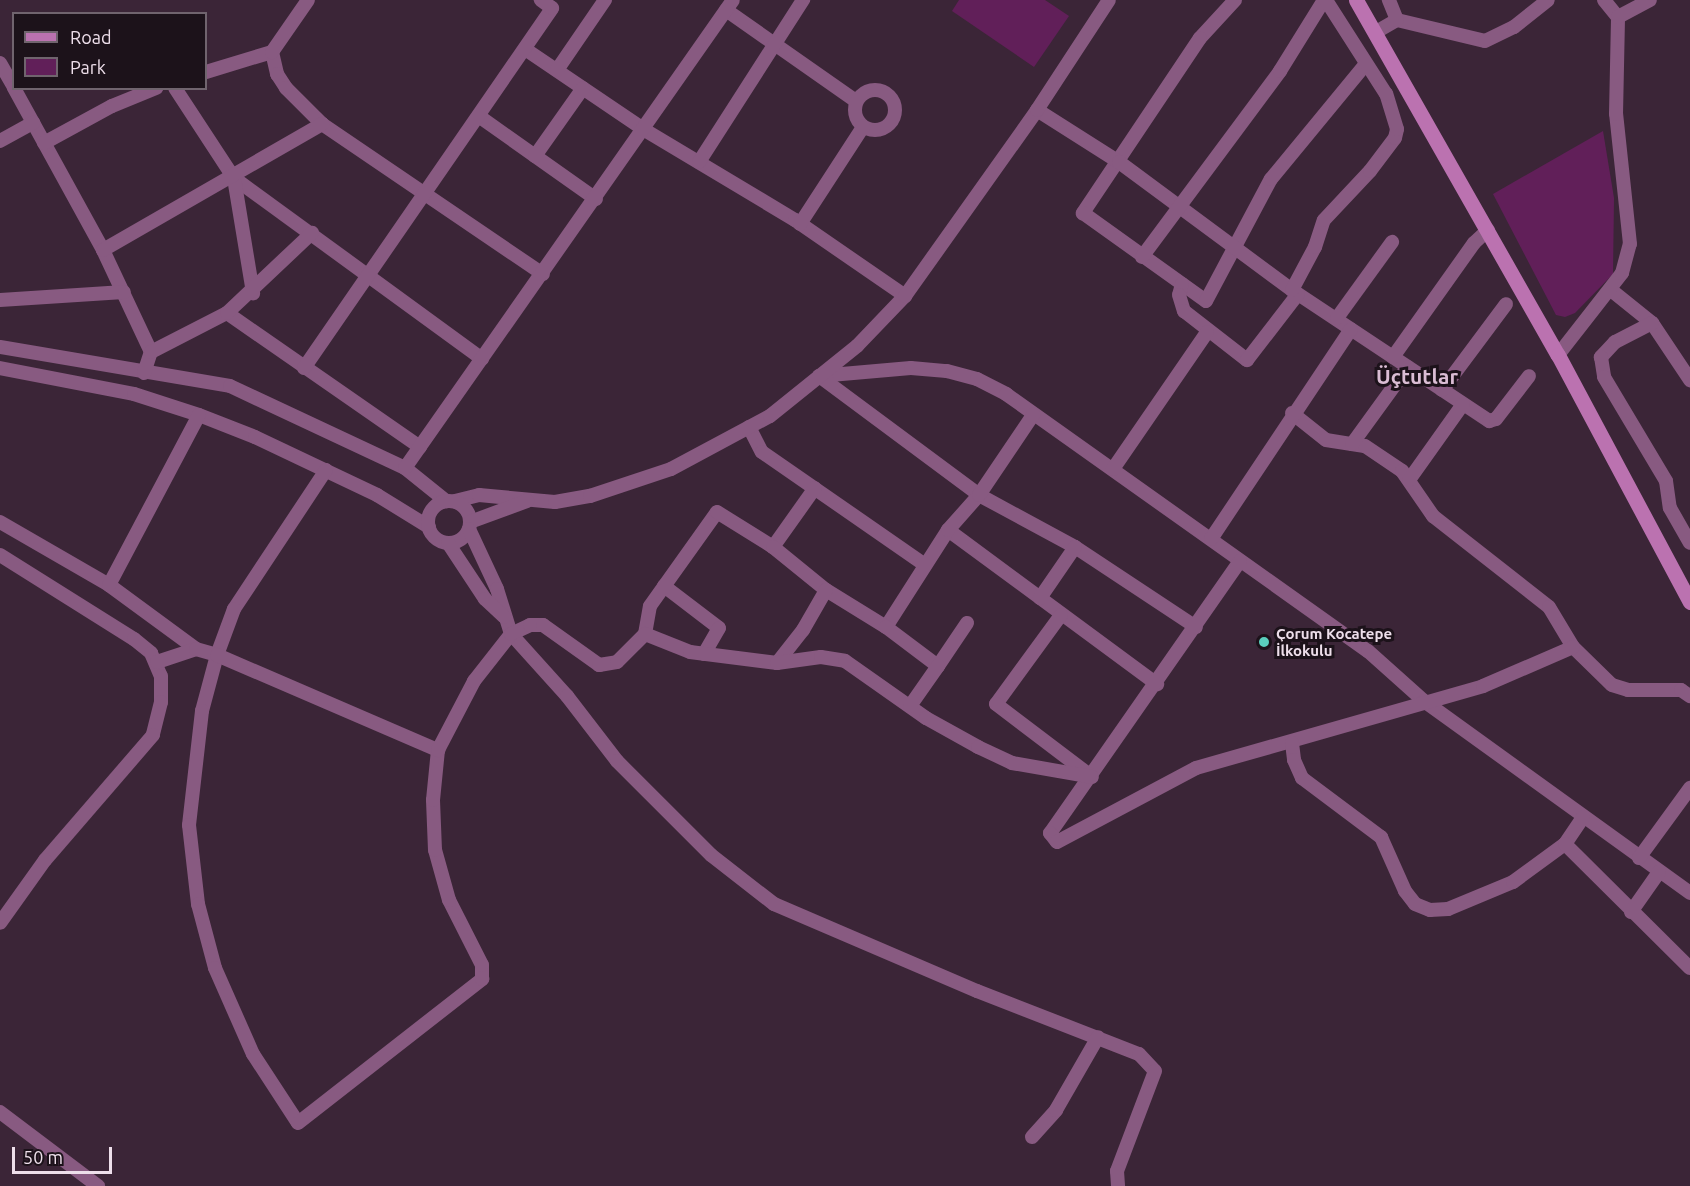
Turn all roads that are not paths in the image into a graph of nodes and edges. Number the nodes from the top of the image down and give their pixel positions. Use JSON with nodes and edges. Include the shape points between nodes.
{"nodes":[{"id":1,"x":308,"y":0,"type":"edge"},
{"id":2,"x":541,"y":0,"type":"edge"},
{"id":3,"x":605,"y":0,"type":"edge"},
{"id":4,"x":803,"y":0,"type":"edge"},
{"id":5,"x":1109,"y":0,"type":"edge"},
{"id":6,"x":1235,"y":0,"type":"edge"},
{"id":7,"x":1325,"y":0,"type":"edge"},
{"id":8,"x":1356,"y":0,"type":"edge"},
{"id":9,"x":1389,"y":0,"type":"edge"},
{"id":10,"x":1548,"y":0,"type":"edge"},
{"id":11,"x":1604,"y":0,"type":"edge"},
{"id":12,"x":1650,"y":0,"type":"edge"},
{"id":13,"x":730,"y":5,"type":"edge"},
{"id":14,"x":1618,"y":17,"type":"junction"},
{"id":15,"x":1396,"y":20,"type":"junction"},
{"id":16,"x":1376,"y":32,"type":"junction"},
{"id":17,"x":774,"y":45,"type":"junction"},
{"id":18,"x":525,"y":49,"type":"junction"},
{"id":19,"x":272,"y":51,"type":"junction"},
{"id":20,"x":0,"y":63,"type":"edge"},
{"id":21,"x":1365,"y":65,"type":"junction"},
{"id":22,"x":557,"y":70,"type":"junction"},
{"id":23,"x":207,"y":72,"type":"edge"},
{"id":24,"x":1405,"y":83,"type":"junction"},
{"id":25,"x":12,"y":84,"type":"edge"},
{"id":26,"x":583,"y":88,"type":"junction"},
{"id":27,"x":15,"y":90,"type":"edge"},
{"id":28,"x":151,"y":90,"type":"edge"},
{"id":29,"x":176,"y":90,"type":"edge"},
{"id":30,"x":1386,"y":94,"type":"junction"},
{"id":31,"x":856,"y":101,"type":"junction"},
{"id":32,"x":1037,"y":110,"type":"junction"},
{"id":33,"x":480,"y":117,"type":"junction"},
{"id":34,"x":33,"y":123,"type":"junction"},
{"id":35,"x":322,"y":124,"type":"junction"},
{"id":36,"x":863,"y":127,"type":"junction"},
{"id":37,"x":643,"y":129,"type":"junction"},
{"id":38,"x":0,"y":141,"type":"edge"},
{"id":39,"x":44,"y":143,"type":"junction"},
{"id":40,"x":535,"y":156,"type":"junction"},
{"id":41,"x":699,"y":162,"type":"junction"},
{"id":42,"x":1119,"y":162,"type":"junction"},
{"id":43,"x":234,"y":178,"type":"junction"},
{"id":44,"x":426,"y":194,"type":"junction"},
{"id":45,"x":596,"y":199,"type":"junction"},
{"id":46,"x":1179,"y":203,"type":"junction"},
{"id":47,"x":800,"y":224,"type":"junction"},
{"id":48,"x":1488,"y":230,"type":"junction"},
{"id":49,"x":312,"y":233,"type":"junction"},
{"id":50,"x":1392,"y":242,"type":"dead end"},
{"id":51,"x":1233,"y":248,"type":"junction"},
{"id":52,"x":103,"y":250,"type":"junction"},
{"id":53,"x":1142,"y":257,"type":"junction"},
{"id":54,"x":368,"y":274,"type":"junction"},
{"id":55,"x":543,"y":274,"type":"junction"},
{"id":56,"x":1182,"y":285,"type":"junction"},
{"id":57,"x":1611,"y":290,"type":"junction"},
{"id":58,"x":124,"y":292,"type":"junction"},
{"id":59,"x":1295,"y":292,"type":"junction"},
{"id":60,"x":253,"y":293,"type":"junction"},
{"id":61,"x":905,"y":296,"type":"junction"},
{"id":62,"x":0,"y":300,"type":"edge"},
{"id":63,"x":1506,"y":304,"type":"dead end"},
{"id":64,"x":227,"y":313,"type":"junction"},
{"id":65,"x":1337,"y":318,"type":"junction"},
{"id":66,"x":1652,"y":323,"type":"junction"},
{"id":67,"x":1351,"y":329,"type":"junction"},
{"id":68,"x":1208,"y":332,"type":"junction"},
{"id":69,"x":0,"y":347,"type":"edge"},
{"id":70,"x":151,"y":352,"type":"junction"},
{"id":71,"x":1558,"y":355,"type":"junction"},
{"id":72,"x":1393,"y":357,"type":"junction"},
{"id":73,"x":482,"y":359,"type":"junction"},
{"id":74,"x":1408,"y":367,"type":"junction"},
{"id":75,"x":0,"y":368,"type":"edge"},
{"id":76,"x":304,"y":368,"type":"junction"},
{"id":77,"x":144,"y":373,"type":"junction"},
{"id":78,"x":819,"y":376,"type":"junction"},
{"id":79,"x":1529,"y":376,"type":"dead end"},
{"id":80,"x":1690,"y":380,"type":"edge"},
{"id":81,"x":1442,"y":390,"type":"junction"},
{"id":82,"x":1463,"y":404,"type":"junction"},
{"id":83,"x":1292,"y":413,"type":"junction"},
{"id":84,"x":199,"y":415,"type":"junction"},
{"id":85,"x":1034,"y":415,"type":"junction"},
{"id":86,"x":749,"y":427,"type":"junction"},
{"id":87,"x":1352,"y":444,"type":"junction"},
{"id":88,"x":420,"y":447,"type":"junction"},
{"id":89,"x":405,"y":468,"type":"junction"},
{"id":90,"x":1113,"y":469,"type":"junction"},
{"id":91,"x":326,"y":470,"type":"junction"},
{"id":92,"x":1409,"y":480,"type":"junction"},
{"id":93,"x":815,"y":488,"type":"junction"},
{"id":94,"x":979,"y":495,"type":"junction"},
{"id":95,"x":450,"y":501,"type":"junction"},
{"id":96,"x":527,"y":501,"type":"junction"},
{"id":97,"x":0,"y":522,"type":"edge"},
{"id":98,"x":469,"y":525,"type":"junction"},
{"id":99,"x":429,"y":527,"type":"junction"},
{"id":100,"x":948,"y":530,"type":"junction"},
{"id":101,"x":1211,"y":539,"type":"junction"},
{"id":102,"x":448,"y":543,"type":"junction"},
{"id":103,"x":1690,"y":543,"type":"edge"},
{"id":104,"x":773,"y":547,"type":"junction"},
{"id":105,"x":1075,"y":547,"type":"junction"},
{"id":106,"x":0,"y":555,"type":"edge"},
{"id":107,"x":1240,"y":561,"type":"junction"},
{"id":108,"x":924,"y":564,"type":"junction"},
{"id":109,"x":110,"y":585,"type":"junction"},
{"id":110,"x":664,"y":586,"type":"junction"},
{"id":111,"x":826,"y":590,"type":"junction"},
{"id":112,"x":1040,"y":598,"type":"junction"},
{"id":113,"x":1690,"y":602,"type":"edge"},
{"id":114,"x":1061,"y":615,"type":"junction"},
{"id":115,"x":504,"y":618,"type":"junction"},
{"id":116,"x":967,"y":623,"type":"dead end"},
{"id":117,"x":886,"y":627,"type":"junction"},
{"id":118,"x":1196,"y":627,"type":"junction"},
{"id":119,"x":511,"y":634,"type":"junction"},
{"id":120,"x":645,"y":634,"type":"junction"},
{"id":121,"x":1574,"y":647,"type":"junction"},
{"id":122,"x":196,"y":648,"type":"junction"},
{"id":123,"x":704,"y":654,"type":"junction"},
{"id":124,"x":217,"y":655,"type":"junction"},
{"id":125,"x":157,"y":662,"type":"junction"},
{"id":126,"x":777,"y":663,"type":"junction"},
{"id":127,"x":938,"y":666,"type":"junction"},
{"id":128,"x":1157,"y":684,"type":"junction"},
{"id":129,"x":1690,"y":696,"type":"edge"},
{"id":130,"x":1424,"y":701,"type":"junction"},
{"id":131,"x":910,"y":706,"type":"junction"},
{"id":132,"x":1292,"y":743,"type":"junction"},
{"id":133,"x":438,"y":750,"type":"junction"},
{"id":134,"x":1092,"y":777,"type":"junction"},
{"id":135,"x":1690,"y":788,"type":"edge"},
{"id":136,"x":1583,"y":817,"type":"junction"},
{"id":137,"x":1565,"y":844,"type":"junction"},
{"id":138,"x":1639,"y":858,"type":"junction"},
{"id":139,"x":1659,"y":872,"type":"junction"},
{"id":140,"x":1690,"y":893,"type":"edge"},
{"id":141,"x":1631,"y":912,"type":"junction"},
{"id":142,"x":0,"y":923,"type":"edge"},
{"id":143,"x":1690,"y":968,"type":"edge"},
{"id":144,"x":1098,"y":1037,"type":"junction"},
{"id":145,"x":0,"y":1112,"type":"edge"},
{"id":146,"x":1032,"y":1137,"type":"dead end"},
{"id":147,"x":99,"y":1186,"type":"edge"},
{"id":148,"x":1118,"y":1186,"type":"edge"}],
"edges":[{"from":1,"to":19,"type":"street"},
{"from":2,"to":18,"type":"street","via":[[552,8]]},
{"from":3,"to":22,"type":"street"},
{"from":4,"to":17,"type":"street"},
{"from":5,"to":32,"type":"street"},
{"from":6,"to":42,"type":"street","via":[[1200,38]]},
{"from":7,"to":21,"type":"street"},
{"from":7,"to":46,"type":"street","via":[[1280,70]]},
{"from":8,"to":16,"type":"street"},
{"from":9,"to":15,"type":"street"},
{"from":10,"to":15,"type":"street","via":[[1514,27],[1485,41]]},
{"from":11,"to":14,"type":"street"},
{"from":12,"to":14,"type":"street"},
{"from":13,"to":17,"type":"street"},
{"from":13,"to":37,"type":"street"},
{"from":14,"to":57,"type":"street","via":[[1616,114],[1630,243],[1622,273]]},
{"from":15,"to":16,"type":"street"},
{"from":16,"to":24,"type":"street"},
{"from":17,"to":31,"type":"street"},
{"from":17,"to":41,"type":"street"},
{"from":18,"to":22,"type":"street"},
{"from":18,"to":33,"type":"street"},
{"from":19,"to":23,"type":"street"},
{"from":19,"to":35,"type":"street","via":[[277,74],[286,88]]},
{"from":20,"to":25,"type":"street"},
{"from":21,"to":30,"type":"street"},
{"from":21,"to":51,"type":"street","via":[[1271,180],[1260,206]]},
{"from":22,"to":26,"type":"street"},
{"from":24,"to":30,"type":"street"},
{"from":24,"to":48,"type":"street"},
{"from":26,"to":37,"type":"street"},
{"from":26,"to":40,"type":"street"},
{"from":27,"to":34,"type":"street"},
{"from":28,"to":39,"type":"street","via":[[112,106]]},
{"from":29,"to":43,"type":"street"},
{"from":30,"to":59,"type":"street","via":[[1397,129],[1395,138],[1324,220]]},
{"from":31,"to":36,"type":"street","via":[[855,115]]},
{"from":31,"to":36,"type":"street","via":[[864,93],[876,90],[887,94],[895,107],[886,127]]},
{"from":32,"to":42,"type":"street"},
{"from":32,"to":61,"type":"street"},
{"from":33,"to":40,"type":"street"},
{"from":33,"to":44,"type":"street"},
{"from":34,"to":38,"type":"street"},
{"from":34,"to":39,"type":"street"},
{"from":35,"to":43,"type":"street"},
{"from":35,"to":44,"type":"street"},
{"from":36,"to":47,"type":"street"},
{"from":37,"to":41,"type":"street"},
{"from":37,"to":45,"type":"street"},
{"from":39,"to":52,"type":"street"},
{"from":40,"to":45,"type":"street"},
{"from":41,"to":47,"type":"street"},
{"from":42,"to":46,"type":"street"},
{"from":42,"to":53,"type":"street","via":[[1083,213]]},
{"from":43,"to":49,"type":"street"},
{"from":43,"to":52,"type":"street"},
{"from":43,"to":60,"type":"street"},
{"from":44,"to":54,"type":"street"},
{"from":44,"to":55,"type":"street"},
{"from":45,"to":55,"type":"street"},
{"from":46,"to":51,"type":"street"},
{"from":46,"to":53,"type":"street"},
{"from":47,"to":61,"type":"street"},
{"from":48,"to":71,"type":"street"},
{"from":48,"to":72,"type":"street","via":[[1474,243]]},
{"from":49,"to":54,"type":"street"},
{"from":49,"to":60,"type":"street"},
{"from":50,"to":65,"type":"street"},
{"from":51,"to":56,"type":"street","via":[[1206,301]]},
{"from":51,"to":59,"type":"street"},
{"from":52,"to":58,"type":"street"},
{"from":53,"to":56,"type":"street"},
{"from":54,"to":73,"type":"street"},
{"from":54,"to":76,"type":"street"},
{"from":55,"to":73,"type":"street"},
{"from":56,"to":68,"type":"street","via":[[1179,296],[1184,311]]},
{"from":57,"to":66,"type":"street"},
{"from":57,"to":71,"type":"street"},
{"from":58,"to":62,"type":"street"},
{"from":58,"to":70,"type":"street"},
{"from":59,"to":65,"type":"street"},
{"from":59,"to":68,"type":"street","via":[[1247,360]]},
{"from":60,"to":64,"type":"street"},
{"from":61,"to":78,"type":"street","via":[[856,346]]},
{"from":63,"to":81,"type":"street"},
{"from":64,"to":70,"type":"street"},
{"from":64,"to":76,"type":"street"},
{"from":65,"to":67,"type":"street"},
{"from":66,"to":80,"type":"street"},
{"from":66,"to":103,"type":"street","via":[[1615,342],[1601,357],[1604,377],[1666,481],[1670,508]]},
{"from":67,"to":72,"type":"street"},
{"from":67,"to":83,"type":"street"},
{"from":68,"to":90,"type":"street"},
{"from":69,"to":77,"type":"street"},
{"from":70,"to":77,"type":"street"},
{"from":71,"to":113,"type":"street"},
{"from":72,"to":74,"type":"street"},
{"from":73,"to":88,"type":"street"},
{"from":74,"to":81,"type":"street"},
{"from":74,"to":87,"type":"street"},
{"from":75,"to":84,"type":"street","via":[[134,394]]},
{"from":76,"to":88,"type":"street"},
{"from":77,"to":89,"type":"street","via":[[230,386]]},
{"from":78,"to":85,"type":"street","via":[[911,368],[947,371],[977,379]]},
{"from":78,"to":86,"type":"street"},
{"from":78,"to":94,"type":"street"},
{"from":79,"to":82,"type":"street","via":[[1496,418],[1489,421]]},
{"from":81,"to":82,"type":"street"},
{"from":82,"to":92,"type":"street"},
{"from":83,"to":87,"type":"street","via":[[1326,440]]},
{"from":83,"to":101,"type":"street"},
{"from":84,"to":91,"type":"street"},
{"from":84,"to":109,"type":"street"},
{"from":85,"to":90,"type":"street"},
{"from":85,"to":94,"type":"street"},
{"from":86,"to":93,"type":"street","via":[[762,452]]},
{"from":86,"to":96,"type":"street","via":[[641,482],[590,496]]},
{"from":87,"to":92,"type":"street","via":[[1365,446],[1388,460]]},
{"from":88,"to":89,"type":"street"},
{"from":89,"to":95,"type":"street"},
{"from":90,"to":101,"type":"street"},
{"from":91,"to":99,"type":"street"},
{"from":91,"to":124,"type":"street","via":[[234,609]]},
{"from":92,"to":121,"type":"street","via":[[1433,516],[1549,607]]},
{"from":93,"to":104,"type":"street"},
{"from":93,"to":108,"type":"street"},
{"from":94,"to":100,"type":"street"},
{"from":94,"to":105,"type":"street"},
{"from":95,"to":96,"type":"street","via":[[479,495]]},
{"from":95,"to":98,"type":"street","via":[[466,509]]},
{"from":95,"to":99,"type":"street","via":[[430,513]]},
{"from":96,"to":98,"type":"street"},
{"from":97,"to":109,"type":"street"},
{"from":98,"to":102,"type":"street","via":[[461,539]]},
{"from":98,"to":115,"type":"street","via":[[497,589]]},
{"from":99,"to":102,"type":"street","via":[[436,538]]},
{"from":100,"to":108,"type":"street"},
{"from":100,"to":112,"type":"street"},
{"from":101,"to":107,"type":"street"},
{"from":102,"to":115,"type":"street","via":[[485,599]]},
{"from":104,"to":110,"type":"street","via":[[717,512]]},
{"from":104,"to":111,"type":"street"},
{"from":105,"to":112,"type":"street"},
{"from":105,"to":118,"type":"street"},
{"from":106,"to":125,"type":"street","via":[[134,639]]},
{"from":107,"to":118,"type":"street"},
{"from":107,"to":130,"type":"street","via":[[1368,651]]},
{"from":108,"to":117,"type":"street"},
{"from":109,"to":122,"type":"street"},
{"from":110,"to":120,"type":"street","via":[[650,606]]},
{"from":110,"to":123,"type":"street","via":[[719,628]]},
{"from":111,"to":117,"type":"street"},
{"from":111,"to":126,"type":"street","via":[[803,630]]},
{"from":112,"to":114,"type":"street"},
{"from":114,"to":128,"type":"street"},
{"from":114,"to":134,"type":"street","via":[[996,704]]},
{"from":115,"to":119,"type":"street"},
{"from":116,"to":127,"type":"street"},
{"from":117,"to":127,"type":"street"},
{"from":118,"to":128,"type":"street"},
{"from":119,"to":120,"type":"street","via":[[530,625],[543,626],[585,657],[610,666]]},
{"from":119,"to":133,"type":"street","via":[[474,681]]},
{"from":119,"to":144,"type":"street","via":[[567,696],[617,761],[711,855],[774,904],[976,991]]},
{"from":120,"to":123,"type":"street"},
{"from":121,"to":129,"type":"street","via":[[1612,684],[1628,690],[1681,690]]},
{"from":121,"to":130,"type":"street","via":[[1483,686]]},
{"from":122,"to":124,"type":"street"},
{"from":122,"to":125,"type":"street"},
{"from":123,"to":126,"type":"street"},
{"from":124,"to":133,"type":"street"},
{"from":124,"to":133,"type":"street","via":[[202,711],[191,796],[190,851],[198,904],[215,968],[239,1025],[269,1081],[298,1123],[482,979],[482,965],[449,900],[435,850],[433,800]]},
{"from":125,"to":142,"type":"street","via":[[161,702],[153,735],[45,860]]},
{"from":126,"to":131,"type":"street","via":[[821,657],[844,661]]},
{"from":127,"to":131,"type":"street"},
{"from":128,"to":134,"type":"street"},
{"from":130,"to":132,"type":"street"},
{"from":130,"to":136,"type":"street"},
{"from":131,"to":134,"type":"street","via":[[1012,763]]},
{"from":132,"to":134,"type":"street","via":[[1196,768],[1057,842],[1050,832]]},
{"from":132,"to":137,"type":"street","via":[[1302,778],[1381,837],[1405,891],[1415,904],[1430,910],[1448,909],[1513,882]]},
{"from":135,"to":138,"type":"street"},
{"from":136,"to":137,"type":"street"},
{"from":136,"to":138,"type":"street"},
{"from":137,"to":141,"type":"street"},
{"from":138,"to":139,"type":"street"},
{"from":139,"to":140,"type":"street"},
{"from":139,"to":141,"type":"street"},
{"from":141,"to":143,"type":"street"},
{"from":144,"to":146,"type":"street","via":[[1056,1110]]},
{"from":144,"to":148,"type":"street","via":[[1139,1054],[1155,1071],[1117,1171]]},
{"from":145,"to":147,"type":"street"}]}
